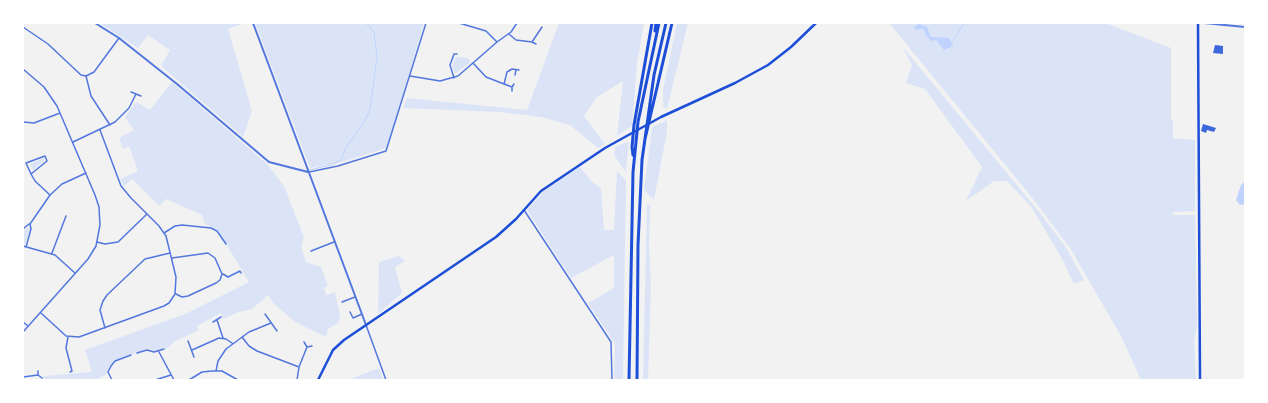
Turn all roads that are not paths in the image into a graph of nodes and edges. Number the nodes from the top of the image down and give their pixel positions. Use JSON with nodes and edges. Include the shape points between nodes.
{"nodes":[{"id":1,"x":95,"y":23,"type":"edge"},
{"id":2,"x":253,"y":23,"type":"edge"},
{"id":3,"x":426,"y":23,"type":"edge"},
{"id":4,"x":459,"y":23,"type":"edge"},
{"id":5,"x":517,"y":23,"type":"edge"},
{"id":6,"x":652,"y":23,"type":"edge"},
{"id":7,"x":657,"y":23,"type":"edge"},
{"id":8,"x":666,"y":23,"type":"edge"},
{"id":9,"x":672,"y":23,"type":"edge"},
{"id":10,"x":816,"y":23,"type":"edge"},
{"id":11,"x":1198,"y":23,"type":"edge"},
{"id":12,"x":1204,"y":23,"type":"edge"},
{"id":13,"x":23,"y":27,"type":"edge"},
{"id":14,"x":457,"y":27,"type":"dead end"},
{"id":15,"x":1245,"y":27,"type":"edge"},
{"id":16,"x":542,"y":28,"type":"dead end"},
{"id":17,"x":509,"y":34,"type":"junction"},
{"id":18,"x":118,"y":38,"type":"junction"},
{"id":19,"x":497,"y":42,"type":"junction"},
{"id":20,"x":532,"y":42,"type":"junction"},
{"id":21,"x":536,"y":44,"type":"dead end"},
{"id":22,"x":457,"y":54,"type":"dead end"},
{"id":23,"x":474,"y":63,"type":"junction"},
{"id":24,"x":23,"y":69,"type":"edge"},
{"id":25,"x":516,"y":70,"type":"junction"},
{"id":26,"x":519,"y":70,"type":"dead end"},
{"id":27,"x":515,"y":75,"type":"dead end"},
{"id":28,"x":86,"y":76,"type":"junction"},
{"id":29,"x":410,"y":76,"type":"junction"},
{"id":30,"x":454,"y":78,"type":"junction"},
{"id":31,"x":504,"y":84,"type":"junction"},
{"id":32,"x":514,"y":84,"type":"dead end"},
{"id":33,"x":512,"y":87,"type":"junction"},
{"id":34,"x":512,"y":91,"type":"dead end"},
{"id":35,"x":131,"y":92,"type":"dead end"},
{"id":36,"x":136,"y":94,"type":"junction"},
{"id":37,"x":141,"y":96,"type":"dead end"},
{"id":38,"x":60,"y":113,"type":"junction"},
{"id":39,"x":23,"y":122,"type":"edge"},
{"id":40,"x":110,"y":126,"type":"junction"},
{"id":41,"x":100,"y":130,"type":"junction"},
{"id":42,"x":72,"y":142,"type":"junction"},
{"id":43,"x":643,"y":144,"type":"junction"},
{"id":44,"x":634,"y":159,"type":"junction"},
{"id":45,"x":308,"y":172,"type":"junction"},
{"id":46,"x":86,"y":173,"type":"junction"},
{"id":47,"x":31,"y":174,"type":"junction"},
{"id":48,"x":50,"y":195,"type":"junction"},
{"id":49,"x":524,"y":210,"type":"junction"},
{"id":50,"x":146,"y":214,"type":"junction"},
{"id":51,"x":66,"y":216,"type":"dead end"},
{"id":52,"x":30,"y":224,"type":"junction"},
{"id":53,"x":23,"y":229,"type":"edge"},
{"id":54,"x":164,"y":233,"type":"junction"},
{"id":55,"x":97,"y":242,"type":"junction"},
{"id":56,"x":334,"y":242,"type":"junction"},
{"id":57,"x":226,"y":244,"type":"dead end"},
{"id":58,"x":23,"y":246,"type":"edge"},
{"id":59,"x":26,"y":247,"type":"junction"},
{"id":60,"x":311,"y":251,"type":"dead end"},
{"id":61,"x":171,"y":252,"type":"junction"},
{"id":62,"x":52,"y":254,"type":"junction"},
{"id":63,"x":172,"y":258,"type":"junction"},
{"id":64,"x":76,"y":273,"type":"junction"},
{"id":65,"x":241,"y":273,"type":"dead end"},
{"id":66,"x":222,"y":274,"type":"junction"},
{"id":67,"x":175,"y":294,"type":"junction"},
{"id":68,"x":355,"y":297,"type":"junction"},
{"id":69,"x":342,"y":302,"type":"dead end"},
{"id":70,"x":350,"y":312,"type":"dead end"},
{"id":71,"x":41,"y":313,"type":"junction"},
{"id":72,"x":265,"y":314,"type":"dead end"},
{"id":73,"x":362,"y":314,"type":"junction"},
{"id":74,"x":221,"y":317,"type":"dead end"},
{"id":75,"x":218,"y":320,"type":"junction"},
{"id":76,"x":23,"y":322,"type":"edge"},
{"id":77,"x":213,"y":322,"type":"dead end"},
{"id":78,"x":270,"y":323,"type":"junction"},
{"id":79,"x":366,"y":325,"type":"junction"},
{"id":80,"x":28,"y":327,"type":"junction"},
{"id":81,"x":104,"y":328,"type":"junction"},
{"id":82,"x":277,"y":331,"type":"dead end"},
{"id":83,"x":23,"y":332,"type":"edge"},
{"id":84,"x":68,"y":336,"type":"junction"},
{"id":85,"x":242,"y":337,"type":"junction"},
{"id":86,"x":223,"y":338,"type":"junction"},
{"id":87,"x":188,"y":342,"type":"dead end"},
{"id":88,"x":304,"y":342,"type":"dead end"},
{"id":89,"x":233,"y":343,"type":"junction"},
{"id":90,"x":312,"y":346,"type":"dead end"},
{"id":91,"x":306,"y":347,"type":"junction"},
{"id":92,"x":164,"y":349,"type":"dead end"},
{"id":93,"x":192,"y":350,"type":"junction"},
{"id":94,"x":159,"y":352,"type":"junction"},
{"id":95,"x":137,"y":353,"type":"dead end"},
{"id":96,"x":131,"y":355,"type":"dead end"},
{"id":97,"x":194,"y":357,"type":"dead end"},
{"id":98,"x":299,"y":367,"type":"junction"},
{"id":99,"x":38,"y":371,"type":"dead end"},
{"id":100,"x":216,"y":371,"type":"junction"},
{"id":101,"x":70,"y":372,"type":"dead end"},
{"id":102,"x":38,"y":375,"type":"junction"},
{"id":103,"x":171,"y":375,"type":"junction"},
{"id":104,"x":23,"y":377,"type":"edge"},
{"id":105,"x":42,"y":378,"type":"dead end"},
{"id":106,"x":112,"y":380,"type":"edge"},
{"id":107,"x":156,"y":380,"type":"edge"},
{"id":108,"x":174,"y":380,"type":"edge"},
{"id":109,"x":189,"y":380,"type":"edge"},
{"id":110,"x":238,"y":380,"type":"edge"},
{"id":111,"x":297,"y":380,"type":"edge"},
{"id":112,"x":318,"y":380,"type":"edge"},
{"id":113,"x":386,"y":380,"type":"edge"},
{"id":114,"x":612,"y":380,"type":"edge"},
{"id":115,"x":629,"y":380,"type":"edge"},
{"id":116,"x":637,"y":380,"type":"edge"},
{"id":117,"x":1200,"y":380,"type":"edge"}],
"edges":[{"from":1,"to":18,"type":"street"},
{"from":2,"to":45,"type":"street"},
{"from":3,"to":29,"type":"street"},
{"from":4,"to":14,"type":"street"},
{"from":4,"to":19,"type":"street","via":[[486,31]]},
{"from":5,"to":17,"type":"street"},
{"from":6,"to":44,"type":"highway","via":[[634,125]]},
{"from":7,"to":44,"type":"highway","via":[[638,122]]},
{"from":8,"to":43,"type":"highway","via":[[654,75]]},
{"from":9,"to":43,"type":"highway"},
{"from":10,"to":49,"type":"main road","via":[[791,48],[768,65],[661,117],[624,138],[541,191]]},
{"from":11,"to":117,"type":"main road"},
{"from":12,"to":15,"type":"street"},
{"from":13,"to":28,"type":"street","via":[[48,44],[77,73]]},
{"from":16,"to":20,"type":"street"},
{"from":17,"to":19,"type":"street"},
{"from":17,"to":20,"type":"street","via":[[516,40]]},
{"from":18,"to":28,"type":"street","via":[[96,70]]},
{"from":18,"to":45,"type":"street","via":[[269,162]]},
{"from":19,"to":23,"type":"street"},
{"from":20,"to":21,"type":"street"},
{"from":22,"to":30,"type":"street","via":[[454,54],[450,62],[450,71]]},
{"from":23,"to":30,"type":"street"},
{"from":23,"to":31,"type":"street","via":[[486,77]]},
{"from":24,"to":38,"type":"street","via":[[47,91]]},
{"from":25,"to":26,"type":"street"},
{"from":25,"to":27,"type":"street"},
{"from":25,"to":31,"type":"street","via":[[507,72]]},
{"from":28,"to":40,"type":"street","via":[[90,96]]},
{"from":29,"to":30,"type":"street","via":[[435,81]]},
{"from":29,"to":45,"type":"street","via":[[386,151],[338,166]]},
{"from":31,"to":33,"type":"street"},
{"from":32,"to":33,"type":"street"},
{"from":33,"to":34,"type":"street"},
{"from":35,"to":36,"type":"street"},
{"from":36,"to":37,"type":"street"},
{"from":36,"to":40,"type":"street","via":[[125,114]]},
{"from":38,"to":39,"type":"street","via":[[34,123]]},
{"from":38,"to":42,"type":"street"},
{"from":40,"to":41,"type":"street"},
{"from":41,"to":42,"type":"street"},
{"from":41,"to":50,"type":"street","via":[[121,186]]},
{"from":42,"to":46,"type":"street"},
{"from":43,"to":116,"type":"highway","via":[[638,245]]},
{"from":44,"to":115,"type":"highway","via":[[630,243]]},
{"from":45,"to":56,"type":"street"},
{"from":46,"to":48,"type":"street","via":[[62,184]]},
{"from":46,"to":55,"type":"street","via":[[99,207],[100,225]]},
{"from":47,"to":47,"type":"street","via":[[47,161],[45,156],[26,163]]},
{"from":47,"to":48,"type":"street"},
{"from":48,"to":52,"type":"street"},
{"from":49,"to":79,"type":"main road","via":[[496,237]]},
{"from":49,"to":114,"type":"street","via":[[611,342]]},
{"from":50,"to":54,"type":"street"},
{"from":50,"to":55,"type":"street","via":[[118,242]]},
{"from":51,"to":62,"type":"street"},
{"from":52,"to":53,"type":"street"},
{"from":52,"to":59,"type":"street"},
{"from":54,"to":57,"type":"street","via":[[182,225],[211,228],[217,231]]},
{"from":54,"to":61,"type":"street"},
{"from":55,"to":64,"type":"street"},
{"from":56,"to":60,"type":"street"},
{"from":56,"to":68,"type":"street"},
{"from":58,"to":59,"type":"street"},
{"from":59,"to":62,"type":"street"},
{"from":61,"to":63,"type":"street"},
{"from":61,"to":81,"type":"street","via":[[145,260],[107,295],[100,310]]},
{"from":62,"to":64,"type":"street"},
{"from":63,"to":66,"type":"street","via":[[208,253],[215,258]]},
{"from":63,"to":67,"type":"street","via":[[177,284]]},
{"from":64,"to":71,"type":"street"},
{"from":65,"to":66,"type":"street","via":[[240,271],[228,277]]},
{"from":66,"to":67,"type":"street","via":[[216,283],[188,296]]},
{"from":67,"to":81,"type":"street","via":[[164,306]]},
{"from":68,"to":69,"type":"street"},
{"from":68,"to":73,"type":"street"},
{"from":70,"to":73,"type":"street","via":[[353,318]]},
{"from":71,"to":80,"type":"street"},
{"from":71,"to":84,"type":"street","via":[[60,332]]},
{"from":72,"to":78,"type":"street"},
{"from":73,"to":79,"type":"street"},
{"from":74,"to":75,"type":"street"},
{"from":75,"to":77,"type":"street"},
{"from":75,"to":86,"type":"street"},
{"from":76,"to":80,"type":"street"},
{"from":78,"to":82,"type":"street"},
{"from":78,"to":85,"type":"street"},
{"from":79,"to":112,"type":"main road","via":[[336,347]]},
{"from":79,"to":113,"type":"street"},
{"from":80,"to":83,"type":"street"},
{"from":81,"to":84,"type":"street","via":[[83,336]]},
{"from":84,"to":101,"type":"street","via":[[66,348],[72,371]]},
{"from":85,"to":89,"type":"street"},
{"from":85,"to":98,"type":"street","via":[[257,351]]},
{"from":86,"to":89,"type":"street"},
{"from":86,"to":93,"type":"street","via":[[204,343]]},
{"from":87,"to":93,"type":"street"},
{"from":88,"to":91,"type":"street"},
{"from":89,"to":100,"type":"street","via":[[222,354]]},
{"from":90,"to":91,"type":"street"},
{"from":91,"to":98,"type":"street"},
{"from":92,"to":94,"type":"street"},
{"from":93,"to":97,"type":"street"},
{"from":94,"to":95,"type":"street","via":[[147,350]]},
{"from":94,"to":103,"type":"street"},
{"from":96,"to":106,"type":"street","via":[[115,361],[111,366],[108,372]]},
{"from":98,"to":111,"type":"street"},
{"from":99,"to":102,"type":"street"},
{"from":100,"to":109,"type":"street","via":[[202,372]]},
{"from":100,"to":110,"type":"street"},
{"from":102,"to":104,"type":"street"},
{"from":102,"to":105,"type":"street"},
{"from":103,"to":107,"type":"street"},
{"from":103,"to":108,"type":"street"}]}
